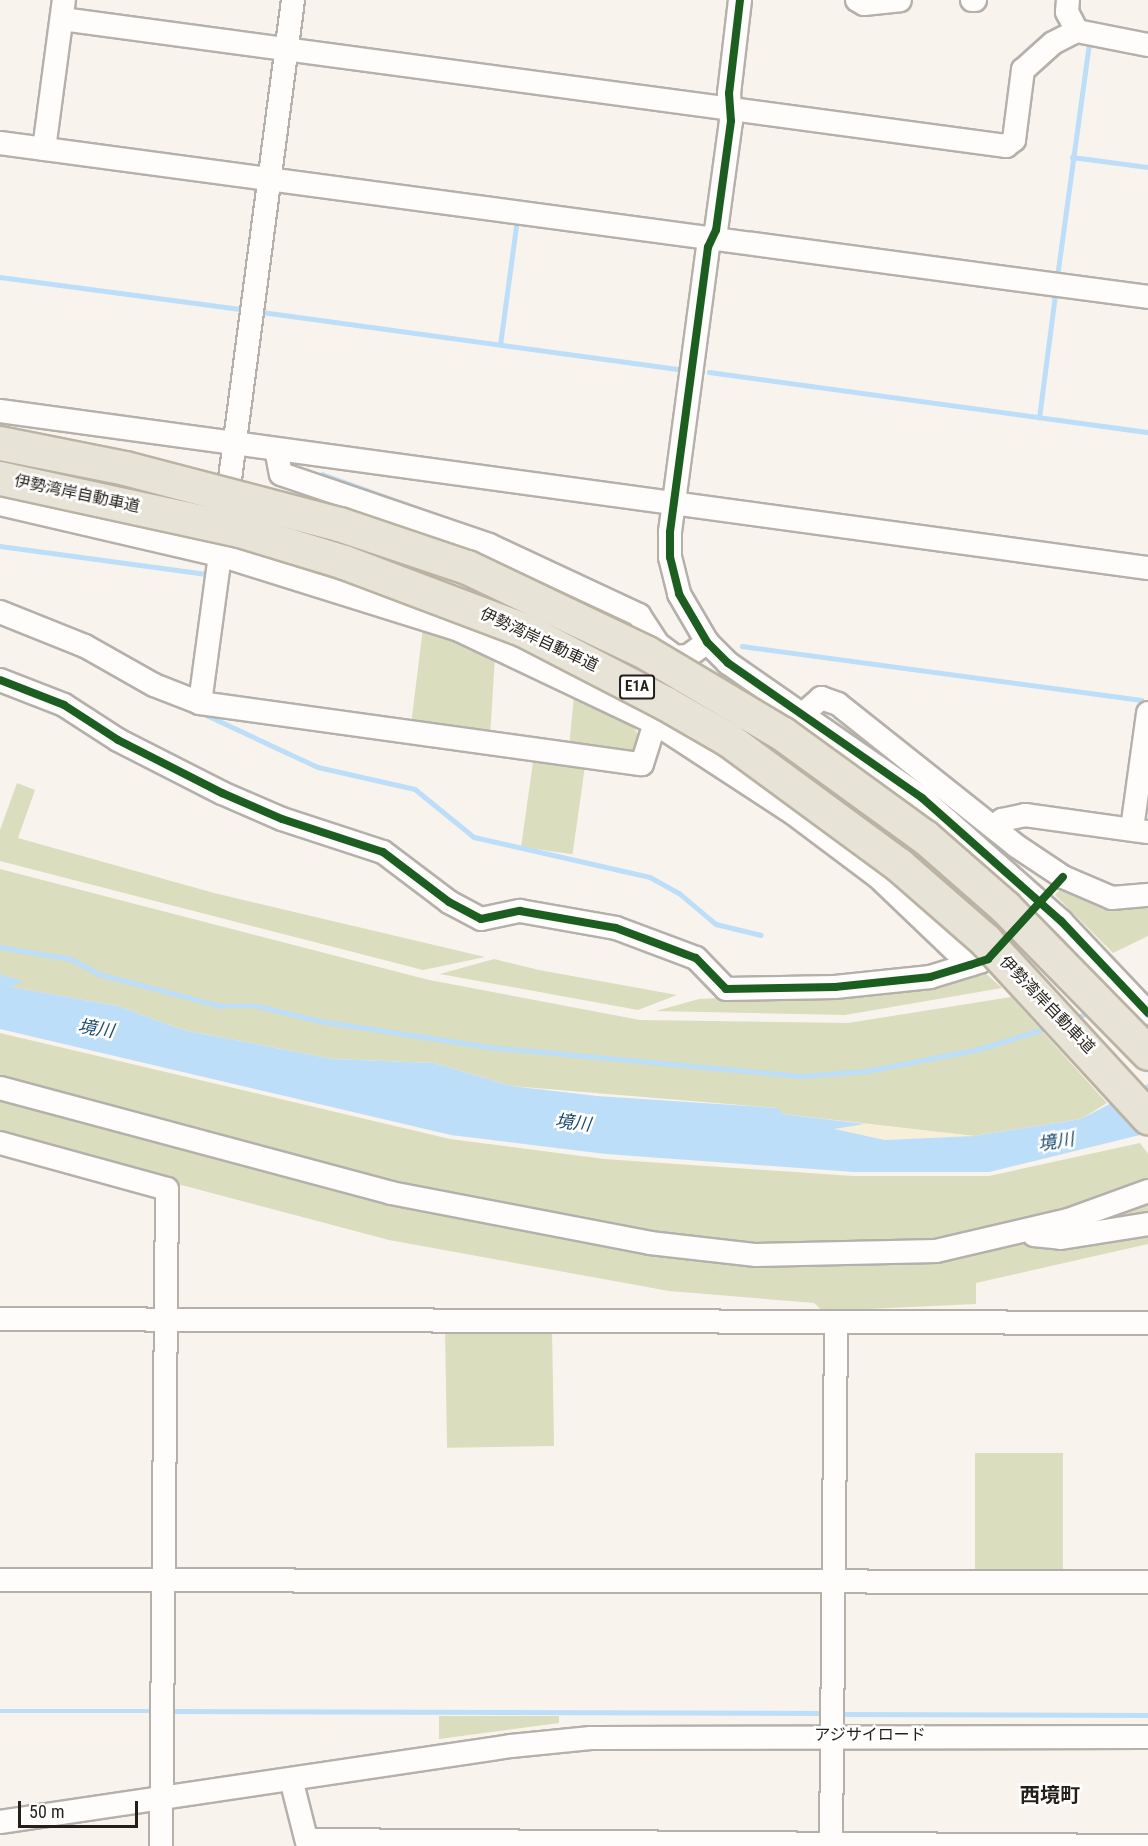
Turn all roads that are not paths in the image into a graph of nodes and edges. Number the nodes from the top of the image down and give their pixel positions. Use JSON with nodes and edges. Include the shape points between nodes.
{"nodes":[{"id":1,"x":293,"y":0,"type":"edge"},
{"id":2,"x":740,"y":0,"type":"edge"},
{"id":3,"x":857,"y":0,"type":"edge"},
{"id":4,"x":900,"y":0,"type":"edge"},
{"id":5,"x":1068,"y":0,"type":"edge"},
{"id":6,"x":63,"y":9,"type":"edge"},
{"id":7,"x":1077,"y":31,"type":"junction"},
{"id":8,"x":1148,"y":45,"type":"edge"},
{"id":9,"x":286,"y":50,"type":"junction"},
{"id":10,"x":730,"y":107,"type":"junction"},
{"id":11,"x":0,"y":143,"type":"edge"},
{"id":12,"x":44,"y":149,"type":"junction"},
{"id":13,"x":268,"y":179,"type":"junction"},
{"id":14,"x":713,"y":235,"type":"junction"},
{"id":15,"x":1148,"y":297,"type":"edge"},
{"id":16,"x":0,"y":411,"type":"edge"},
{"id":17,"x":0,"y":443,"type":"edge"},
{"id":18,"x":234,"y":445,"type":"junction"},
{"id":19,"x":276,"y":449,"type":"junction"},
{"id":20,"x":0,"y":478,"type":"edge"},
{"id":21,"x":674,"y":503,"type":"junction"},
{"id":22,"x":0,"y":504,"type":"edge"},
{"id":23,"x":220,"y":555,"type":"junction"},
{"id":24,"x":1148,"y":568,"type":"edge"},
{"id":25,"x":0,"y":612,"type":"edge"},
{"id":26,"x":707,"y":642,"type":"junction"},
{"id":27,"x":0,"y":680,"type":"edge"},
{"id":28,"x":200,"y":703,"type":"junction"},
{"id":29,"x":804,"y":713,"type":"junction"},
{"id":30,"x":1148,"y":713,"type":"edge"},
{"id":31,"x":655,"y":723,"type":"junction"},
{"id":32,"x":998,"y":829,"type":"junction"},
{"id":33,"x":1140,"y":830,"type":"edge"},
{"id":34,"x":1148,"y":883,"type":"edge"},
{"id":35,"x":1099,"y":891,"type":"junction"},
{"id":36,"x":1148,"y":894,"type":"edge"},
{"id":37,"x":1148,"y":1013,"type":"edge"},
{"id":38,"x":1148,"y":1053,"type":"edge"},
{"id":39,"x":0,"y":1088,"type":"edge"},
{"id":40,"x":1148,"y":1118,"type":"edge"},
{"id":41,"x":0,"y":1143,"type":"edge"},
{"id":42,"x":1148,"y":1191,"type":"edge"},
{"id":43,"x":1148,"y":1224,"type":"edge"},
{"id":44,"x":1018,"y":1234,"type":"junction"},
{"id":45,"x":0,"y":1319,"type":"edge"},
{"id":46,"x":166,"y":1319,"type":"junction"},
{"id":47,"x":836,"y":1322,"type":"junction"},
{"id":48,"x":1148,"y":1323,"type":"edge"},
{"id":49,"x":0,"y":1580,"type":"edge"},
{"id":50,"x":164,"y":1581,"type":"junction"},
{"id":51,"x":1148,"y":1582,"type":"edge"},
{"id":52,"x":834,"y":1584,"type":"junction"},
{"id":53,"x":836,"y":1734,"type":"junction"},
{"id":54,"x":1148,"y":1737,"type":"edge"},
{"id":55,"x":291,"y":1779,"type":"junction"},
{"id":56,"x":160,"y":1798,"type":"junction"},
{"id":57,"x":0,"y":1822,"type":"edge"},
{"id":58,"x":308,"y":1843,"type":"edge"},
{"id":59,"x":831,"y":1845,"type":"edge"},
{"id":60,"x":161,"y":1846,"type":"edge"},
{"id":61,"x":1148,"y":1846,"type":"edge"}],
"edges":[{"from":1,"to":9,"type":"street"},
{"from":2,"to":10,"type":"street"},
{"from":3,"to":4,"type":"street","via":[[864,4]]},
{"from":5,"to":7,"type":"street","via":[[1067,12]]},
{"from":6,"to":9,"type":"street"},
{"from":6,"to":12,"type":"street"},
{"from":7,"to":8,"type":"street"},
{"from":7,"to":10,"type":"street","via":[[1053,43],[1023,70],[1014,141],[1006,146]]},
{"from":9,"to":10,"type":"street"},
{"from":9,"to":13,"type":"street"},
{"from":10,"to":14,"type":"street"},
{"from":11,"to":12,"type":"street"},
{"from":12,"to":13,"type":"street"},
{"from":13,"to":14,"type":"street"},
{"from":13,"to":18,"type":"street"},
{"from":14,"to":15,"type":"street"},
{"from":14,"to":21,"type":"street"},
{"from":16,"to":18,"type":"street"},
{"from":17,"to":38,"type":"highway","number":"E1A","bridge":true,"via":[[125,468],[329,520],[467,567],[647,653],[783,734],[925,837],[1005,907]]},
{"from":18,"to":19,"type":"street"},
{"from":18,"to":23,"type":"street"},
{"from":19,"to":21,"type":"street"},
{"from":19,"to":26,"type":"street","via":[[281,474],[489,545],[639,615],[658,645],[675,657],[688,656]]},
{"from":20,"to":40,"type":"highway","name":"伊勢湾岸自動車道","number":"E1A","bridge":true,"via":[[239,530],[344,562],[524,630],[665,703],[738,746],[899,865],[985,940]]},
{"from":21,"to":24,"type":"street"},
{"from":21,"to":26,"type":"street","via":[[670,556],[674,579]]},
{"from":22,"to":23,"type":"street"},
{"from":23,"to":28,"type":"street"},
{"from":23,"to":31,"type":"street","via":[[459,630]]},
{"from":25,"to":28,"type":"street","via":[[85,646],[154,685]]},
{"from":26,"to":29,"type":"street","via":[[729,663]]},
{"from":27,"to":31,"type":"street","via":[[64,705],[118,740],[230,796],[383,852],[449,902],[481,919],[520,911],[616,928],[696,958],[726,990],[835,987],[930,977],[979,962],[878,877],[794,814]]},
{"from":28,"to":31,"type":"street","via":[[642,764]]},
{"from":29,"to":32,"type":"street","via":[[821,698],[838,704]]},
{"from":29,"to":37,"type":"street","via":[[922,798],[1101,962]]},
{"from":30,"to":33,"type":"street"},
{"from":32,"to":33,"type":"street","via":[[1002,820],[1026,816]]},
{"from":32,"to":35,"type":"street","via":[[1059,882]]},
{"from":34,"to":35,"type":"street"},
{"from":35,"to":36,"type":"street","via":[[1112,898]]},
{"from":39,"to":44,"type":"street","via":[[391,1193],[650,1242],[756,1255],[834,1256],[936,1251]]},
{"from":41,"to":46,"type":"street","via":[[167,1189]]},
{"from":42,"to":44,"type":"street"},
{"from":43,"to":44,"type":"street","via":[[1061,1238]]},
{"from":45,"to":46,"type":"street"},
{"from":46,"to":47,"type":"street"},
{"from":46,"to":50,"type":"street"},
{"from":47,"to":48,"type":"street"},
{"from":47,"to":52,"type":"street"},
{"from":49,"to":50,"type":"street"},
{"from":50,"to":52,"type":"street"},
{"from":50,"to":56,"type":"street"},
{"from":51,"to":52,"type":"street"},
{"from":52,"to":53,"type":"street"},
{"from":53,"to":54,"type":"street","name":"アジサイロード"},
{"from":53,"to":55,"type":"street","name":"アジサイロード","via":[[591,1738]]},
{"from":53,"to":59,"type":"street"},
{"from":55,"to":56,"type":"street","name":"アジサイロード"},
{"from":55,"to":58,"type":"street"},
{"from":56,"to":57,"type":"street","name":"アジサイロード"},
{"from":56,"to":60,"type":"street"},
{"from":58,"to":59,"type":"street"},
{"from":59,"to":61,"type":"street"}]}
